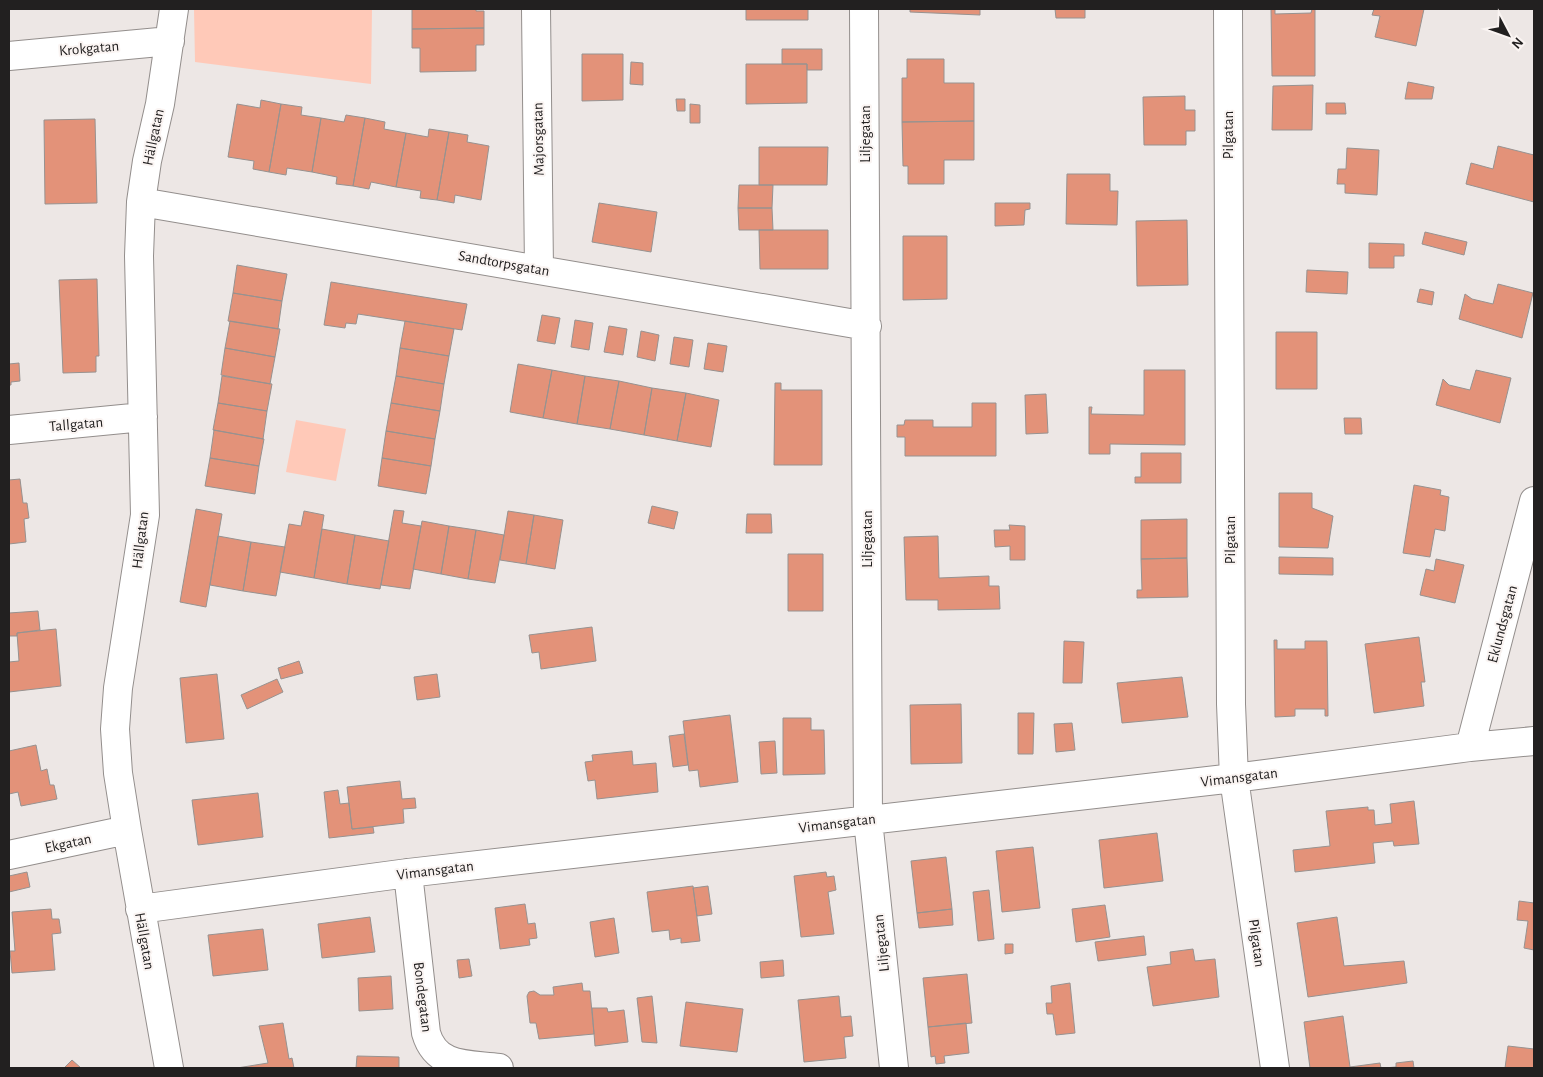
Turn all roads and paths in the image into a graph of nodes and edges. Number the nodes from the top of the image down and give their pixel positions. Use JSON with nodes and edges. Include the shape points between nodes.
{"nodes":[{"id":1,"x":174,"y":9,"type":"edge"},
{"id":2,"x":536,"y":9,"type":"edge"},
{"id":3,"x":864,"y":9,"type":"edge"},
{"id":4,"x":1228,"y":9,"type":"edge"},
{"id":5,"x":170,"y":41,"type":"junction"},
{"id":6,"x":9,"y":56,"type":"edge"},
{"id":7,"x":140,"y":202,"type":"junction"},
{"id":8,"x":539,"y":269,"type":"junction"},
{"id":9,"x":867,"y":326,"type":"junction"},
{"id":10,"x":143,"y":417,"type":"junction"},
{"id":11,"x":9,"y":430,"type":"edge"},
{"id":12,"x":1534,"y":501,"type":"edge"},
{"id":13,"x":1534,"y":741,"type":"edge"},
{"id":14,"x":1470,"y":747,"type":"junction"},
{"id":15,"x":1234,"y":778,"type":"junction"},
{"id":16,"x":868,"y":820,"type":"junction"},
{"id":17,"x":127,"y":830,"type":"junction"},
{"id":18,"x":9,"y":855,"type":"edge"},
{"id":19,"x":408,"y":873,"type":"junction"},
{"id":20,"x":140,"y":909,"type":"junction"},
{"id":21,"x":169,"y":1068,"type":"edge"},
{"id":22,"x":498,"y":1068,"type":"edge"},
{"id":23,"x":894,"y":1068,"type":"edge"},
{"id":24,"x":1275,"y":1068,"type":"edge"}],
"edges":[{"from":1,"to":5,"type":"street","name":"Hällgatan"},
{"from":2,"to":8,"type":"street","name":"Majorsgatan"},
{"from":3,"to":9,"type":"street","name":"Liljegatan"},
{"from":4,"to":15,"type":"street","name":"Pilgatan"},
{"from":5,"to":6,"type":"street","name":"Krokgatan"},
{"from":5,"to":7,"type":"street","name":"Hällgatan"},
{"from":7,"to":8,"type":"street","name":"Sandtorpsgatan"},
{"from":7,"to":10,"type":"street","name":"Hällgatan"},
{"from":8,"to":9,"type":"street","name":"Sandtorpsgatan"},
{"from":9,"to":16,"type":"street","name":"Liljegatan"},
{"from":10,"to":11,"type":"street","name":"Tallgatan"},
{"from":10,"to":17,"type":"street","name":"Hällgatan","via":[[144,515],[118,688],[115,730]]},
{"from":12,"to":14,"type":"street","name":"Eklundsgatan"},
{"from":13,"to":14,"type":"street","name":"Vimansgatan"},
{"from":14,"to":15,"type":"street","name":"Vimansgatan"},
{"from":15,"to":16,"type":"street","name":"Vimansgatan"},
{"from":15,"to":24,"type":"street","name":"Pilgatan"},
{"from":16,"to":19,"type":"street","name":"Vimansgatan"},
{"from":16,"to":23,"type":"street","name":"Liljegatan"},
{"from":17,"to":18,"type":"street","name":"Ekgatan"},
{"from":17,"to":20,"type":"street","name":"Hällgatan"},
{"from":19,"to":20,"type":"street","name":"Vimansgatan"},
{"from":19,"to":22,"type":"street","name":"Bondegatan","via":[[430,1045],[438,1056],[452,1062]]},
{"from":20,"to":21,"type":"street","name":"Hällgatan"}]}
